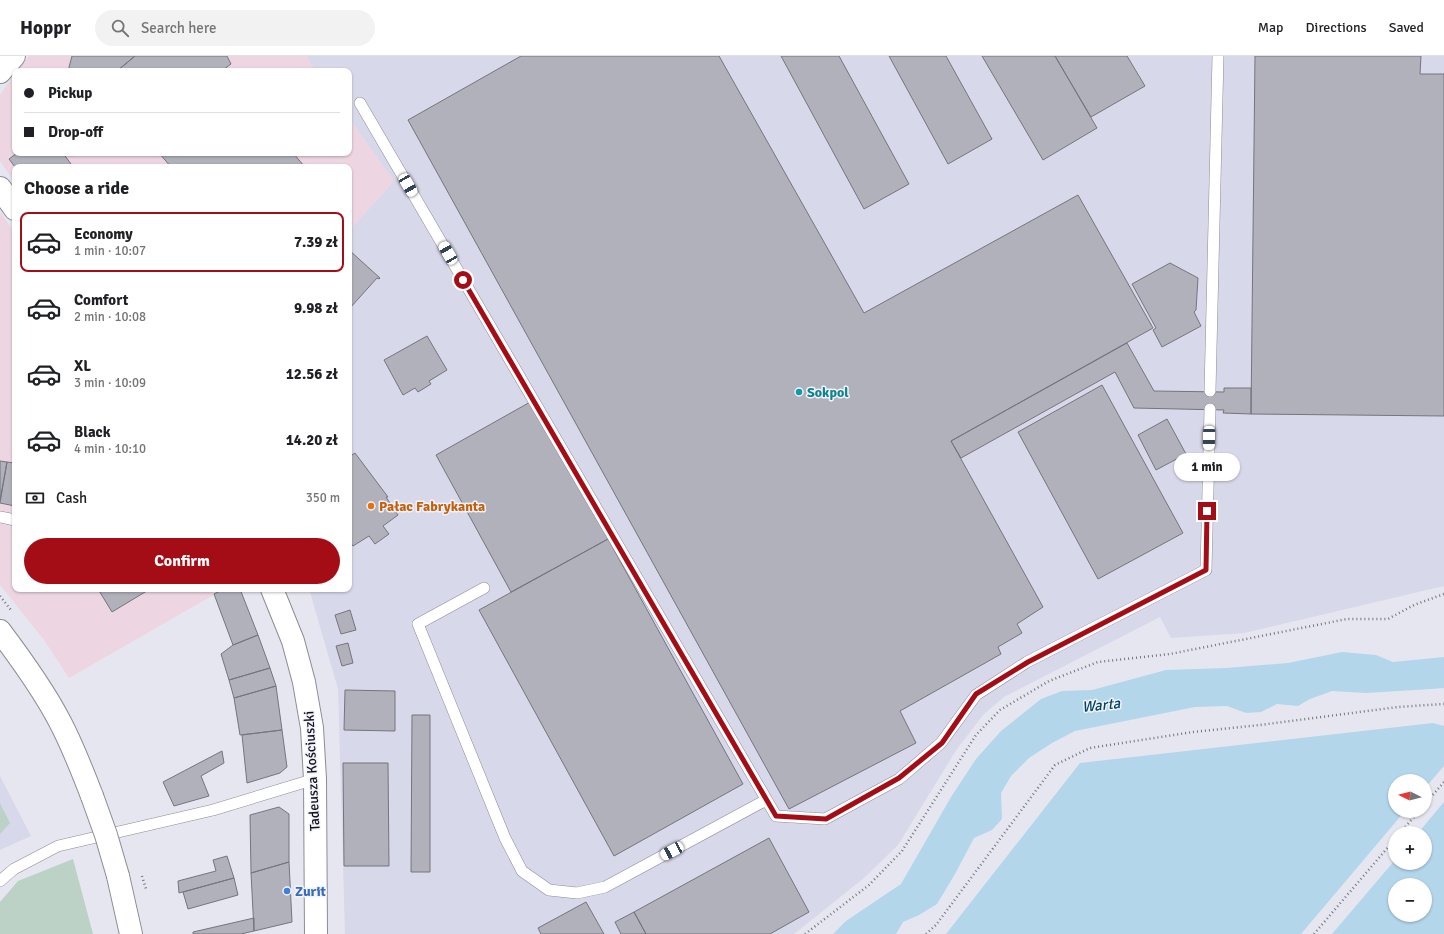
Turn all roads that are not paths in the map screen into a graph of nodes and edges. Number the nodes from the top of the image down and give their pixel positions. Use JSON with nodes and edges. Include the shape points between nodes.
{"nodes":[{"id":1,"x":14,"y":56,"type":"edge"},
{"id":2,"x":1218,"y":56,"type":"edge"},
{"id":3,"x":0,"y":72,"type":"edge"},
{"id":4,"x":360,"y":103,"type":"dead end"},
{"id":5,"x":0,"y":188,"type":"edge"},
{"id":6,"x":12,"y":205,"type":"edge"},
{"id":7,"x":1210,"y":391,"type":"dead end"},
{"id":8,"x":1210,"y":409,"type":"dead end"},
{"id":9,"x":0,"y":517,"type":"edge"},
{"id":10,"x":12,"y":519,"type":"edge"},
{"id":11,"x":484,"y":588,"type":"dead end"},
{"id":12,"x":273,"y":592,"type":"edge"},
{"id":13,"x":0,"y":632,"type":"edge"},
{"id":14,"x":315,"y":778,"type":"junction"},
{"id":15,"x":766,"y":800,"type":"junction"},
{"id":16,"x":0,"y":881,"type":"edge"},
{"id":17,"x":131,"y":934,"type":"edge"},
{"id":18,"x":316,"y":934,"type":"edge"}],
"edges":[{"from":1,"to":3,"type":"street"},
{"from":2,"to":7,"type":"lane"},
{"from":4,"to":15,"type":"lane"},
{"from":5,"to":6,"type":"street"},
{"from":8,"to":15,"type":"lane","via":[[1206,570],[1028,662],[976,694],[942,743],[899,778],[826,819],[776,816]]},
{"from":9,"to":10,"type":"lane"},
{"from":11,"to":15,"type":"lane","via":[[418,624],[505,838],[522,871],[549,890],[577,893],[605,887]]},
{"from":12,"to":14,"type":"street","name":"Tadeusza Kościuszki","via":[[293,641],[304,682],[312,728]]},
{"from":13,"to":17,"type":"street","bridge":true,"via":[[59,720],[77,758],[106,835]]},
{"from":14,"to":16,"type":"lane","via":[[213,810],[58,846],[14,869]]},
{"from":14,"to":18,"type":"street","name":"Tadeusza Kościuszki"}]}
